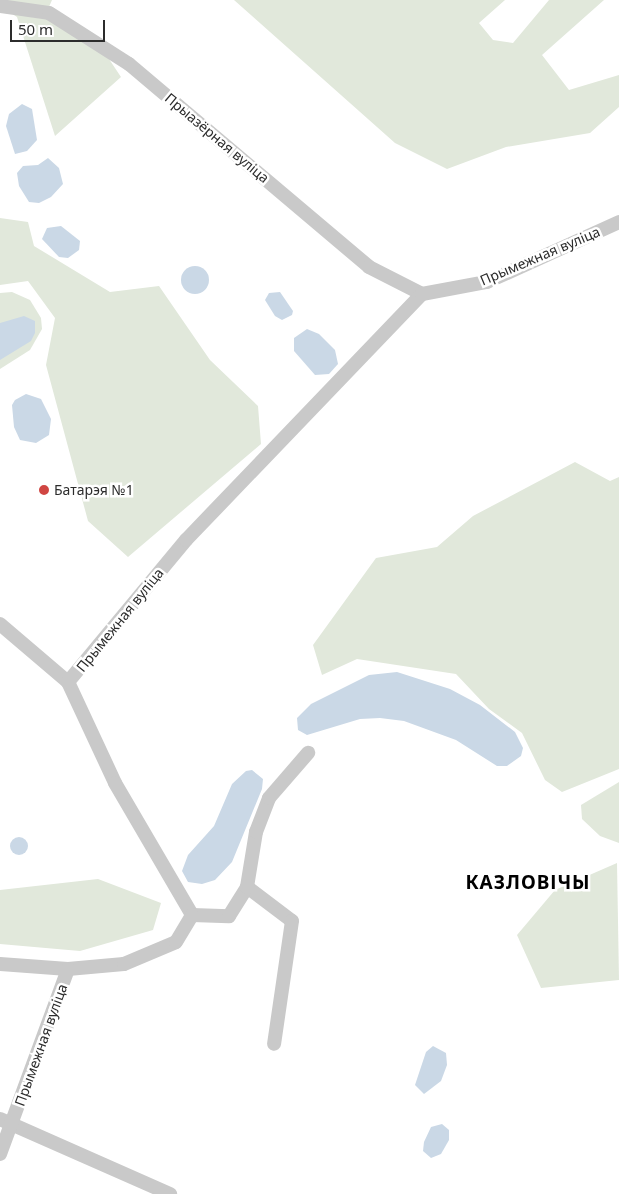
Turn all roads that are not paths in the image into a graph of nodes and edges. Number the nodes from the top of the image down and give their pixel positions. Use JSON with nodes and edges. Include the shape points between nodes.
{"nodes":[{"id":1,"x":0,"y":6,"type":"edge"},
{"id":2,"x":619,"y":222,"type":"edge"},
{"id":3,"x":422,"y":294,"type":"junction"},
{"id":4,"x":0,"y":624,"type":"edge"},
{"id":5,"x":68,"y":682,"type":"junction"},
{"id":6,"x":308,"y":753,"type":"dead end"},
{"id":7,"x":247,"y":887,"type":"junction"},
{"id":8,"x":192,"y":915,"type":"junction"},
{"id":9,"x":0,"y":964,"type":"edge"},
{"id":10,"x":68,"y":969,"type":"junction"},
{"id":11,"x":274,"y":1044,"type":"dead end"},
{"id":12,"x":6,"y":1121,"type":"edge"},
{"id":13,"x":0,"y":1154,"type":"edge"},
{"id":14,"x":170,"y":1194,"type":"edge"}],
"edges":[{"from":1,"to":3,"type":"street","name":"Прыазёрная вуліца","via":[[49,13],[129,64],[369,267]]},
{"from":2,"to":3,"type":"street","name":"Прымежная вуліца","via":[[486,282]]},
{"from":3,"to":5,"type":"street","name":"Прымежная вуліца","via":[[186,540]]},
{"from":4,"to":5,"type":"street"},
{"from":5,"to":8,"type":"street","name":"Прымежная вуліца","via":[[115,783]]},
{"from":6,"to":7,"type":"street","via":[[269,798],[256,832]]},
{"from":7,"to":8,"type":"street","via":[[229,916]]},
{"from":7,"to":11,"type":"street","via":[[292,921]]},
{"from":8,"to":10,"type":"street","name":"Прымежная вуліца","via":[[176,942],[168,946],[124,964]]},
{"from":9,"to":10,"type":"street"},
{"from":10,"to":12,"type":"street","name":"Прымежная вуліца"},
{"from":12,"to":13,"type":"street","name":"Прымежная вуліца"},
{"from":12,"to":14,"type":"street"}]}
